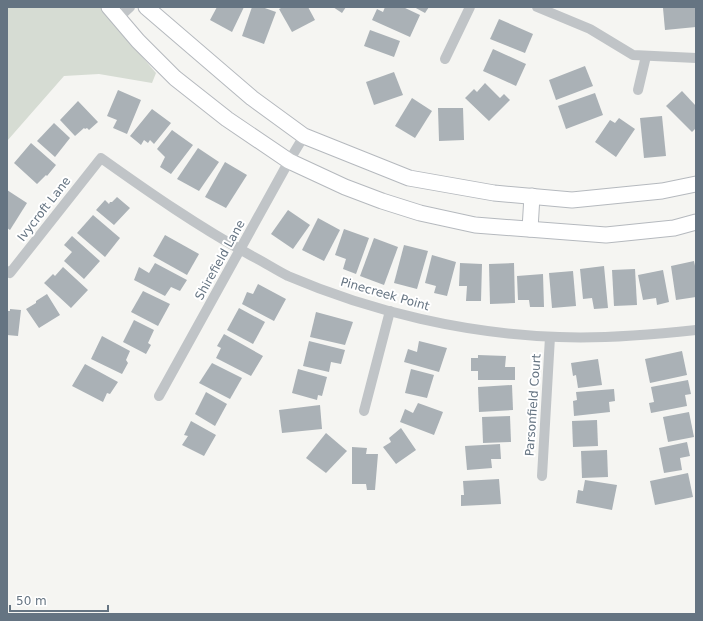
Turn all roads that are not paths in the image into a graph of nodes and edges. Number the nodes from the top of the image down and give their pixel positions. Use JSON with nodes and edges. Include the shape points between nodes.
{"nodes":[{"id":1,"x":130,"y":7,"type":"edge"},
{"id":2,"x":146,"y":7,"type":"edge"},
{"id":3,"x":470,"y":7,"type":"edge"},
{"id":4,"x":537,"y":7,"type":"edge"},
{"id":5,"x":113,"y":12,"type":"edge"},
{"id":6,"x":646,"y":56,"type":"junction"},
{"id":7,"x":696,"y":58,"type":"edge"},
{"id":8,"x":445,"y":59,"type":"dead end"},
{"id":9,"x":638,"y":90,"type":"dead end"},
{"id":10,"x":304,"y":136,"type":"junction"},
{"id":11,"x":101,"y":158,"type":"joint"},
{"id":12,"x":289,"y":160,"type":"junction"},
{"id":13,"x":696,"y":184,"type":"edge"},
{"id":14,"x":532,"y":196,"type":"junction"},
{"id":15,"x":696,"y":222,"type":"edge"},
{"id":16,"x":530,"y":229,"type":"junction"},
{"id":17,"x":240,"y":250,"type":"junction"},
{"id":18,"x":7,"y":271,"type":"edge"},
{"id":19,"x":390,"y":311,"type":"junction"},
{"id":20,"x":696,"y":330,"type":"edge"},
{"id":21,"x":550,"y":336,"type":"junction"},
{"id":22,"x":159,"y":396,"type":"dead end"},
{"id":23,"x":364,"y":411,"type":"dead end"},
{"id":24,"x":542,"y":476,"type":"dead end"}],
"edges":[{"from":1,"to":5,"type":"street"},
{"from":2,"to":10,"type":"street","via":[[252,98]]},
{"from":3,"to":8,"type":"street"},
{"from":4,"to":6,"type":"street","via":[[590,29],[633,55]]},
{"from":5,"to":12,"type":"street","via":[[138,41],[196,95]]},
{"from":6,"to":7,"type":"street"},
{"from":6,"to":9,"type":"street"},
{"from":10,"to":12,"type":"street","name":"Shirefield Lane"},
{"from":10,"to":14,"type":"street","via":[[409,178],[494,193]]},
{"from":11,"to":17,"type":"street","name":"Pinecreek Point"},
{"from":11,"to":18,"type":"street","name":"Ivycroft Lane","via":[[10,273]]},
{"from":12,"to":16,"type":"street","via":[[346,187],[420,213],[475,225]]},
{"from":12,"to":17,"type":"street","name":"Shirefield Lane"},
{"from":13,"to":14,"type":"street","via":[[662,191],[572,200]]},
{"from":14,"to":16,"type":"street"},
{"from":15,"to":16,"type":"street","via":[[674,228],[606,235]]},
{"from":17,"to":19,"type":"street","name":"Pinecreek Point","via":[[287,275]]},
{"from":17,"to":22,"type":"street","name":"Shirefield Lane"},
{"from":19,"to":21,"type":"street","name":"Pinecreek Point","via":[[480,330]]},
{"from":19,"to":23,"type":"street"},
{"from":20,"to":21,"type":"street","name":"Pinecreek Point","via":[[633,337]]},
{"from":21,"to":24,"type":"street","name":"Parsonfield Court"}]}
